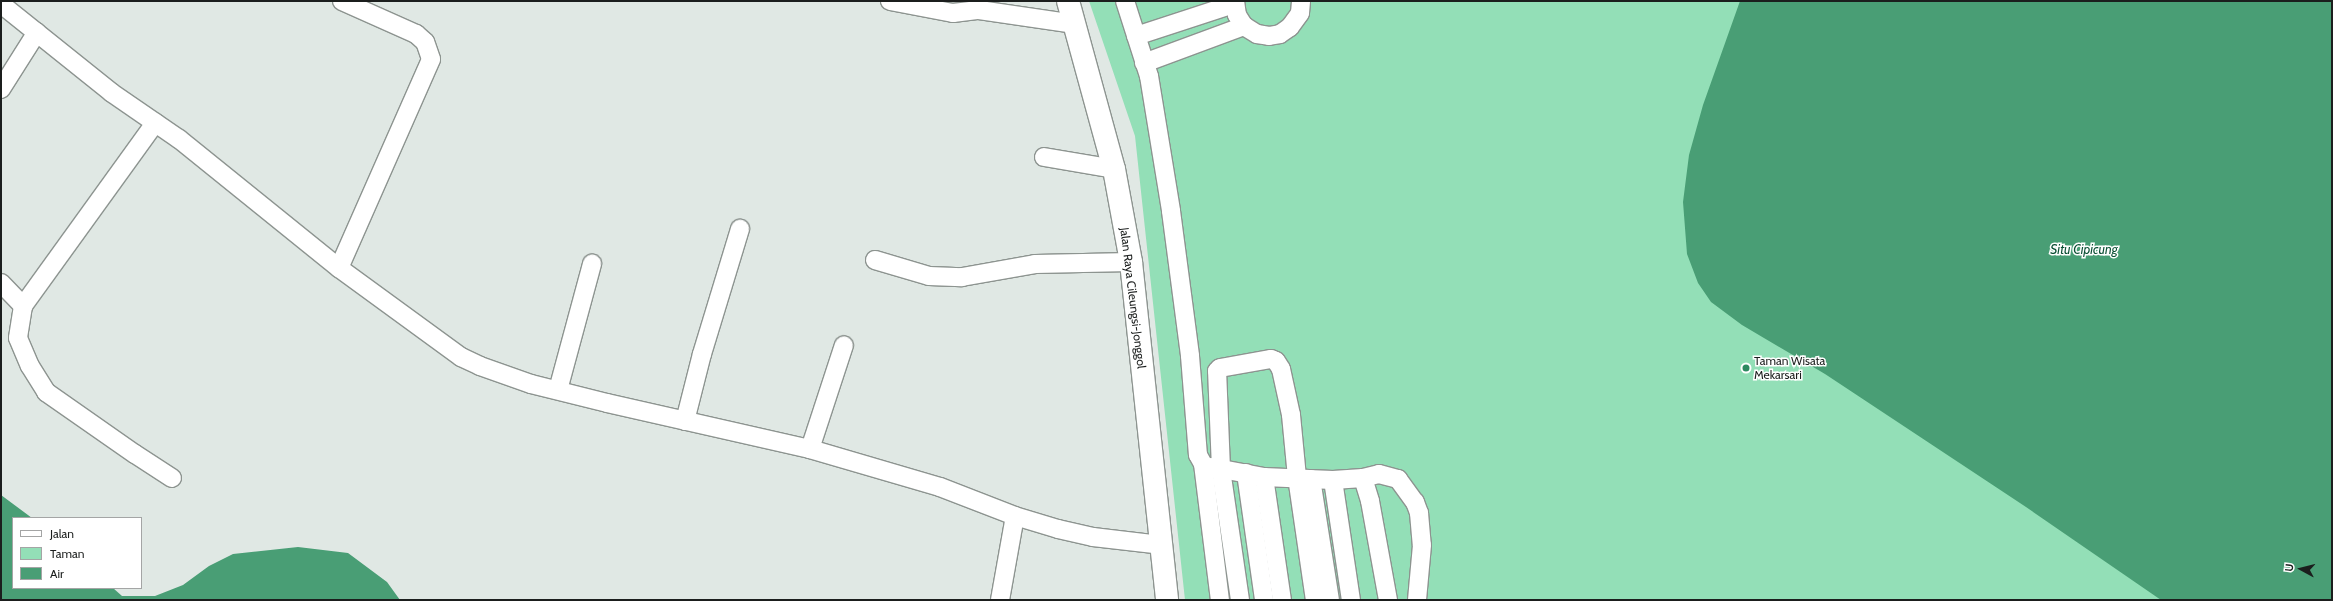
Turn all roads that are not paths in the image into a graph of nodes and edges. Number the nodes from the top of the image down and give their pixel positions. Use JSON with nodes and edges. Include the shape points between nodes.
{"nodes":[{"id":1,"x":342,"y":1,"type":"edge"},
{"id":2,"x":890,"y":1,"type":"edge"},
{"id":3,"x":1068,"y":1,"type":"edge"},
{"id":4,"x":1124,"y":1,"type":"edge"},
{"id":5,"x":1301,"y":1,"type":"edge"},
{"id":6,"x":1234,"y":2,"type":"edge"},
{"id":7,"x":8,"y":5,"type":"edge"},
{"id":8,"x":1075,"y":24,"type":"junction"},
{"id":9,"x":1244,"y":26,"type":"junction"},
{"id":10,"x":37,"y":32,"type":"junction"},
{"id":11,"x":1136,"y":36,"type":"junction"},
{"id":12,"x":1144,"y":63,"type":"junction"},
{"id":13,"x":1,"y":89,"type":"edge"},
{"id":14,"x":155,"y":123,"type":"junction"},
{"id":15,"x":1044,"y":157,"type":"dead end"},
{"id":16,"x":1114,"y":169,"type":"junction"},
{"id":17,"x":740,"y":229,"type":"dead end"},
{"id":18,"x":875,"y":260,"type":"dead end"},
{"id":19,"x":1131,"y":262,"type":"junction"},
{"id":20,"x":592,"y":264,"type":"dead end"},
{"id":21,"x":339,"y":268,"type":"junction"},
{"id":22,"x":1,"y":283,"type":"edge"},
{"id":23,"x":23,"y":306,"type":"junction"},
{"id":24,"x":844,"y":345,"type":"dead end"},
{"id":25,"x":558,"y":390,"type":"junction"},
{"id":26,"x":685,"y":421,"type":"junction"},
{"id":27,"x":810,"y":448,"type":"junction"},
{"id":28,"x":1203,"y":464,"type":"junction"},
{"id":29,"x":1221,"y":469,"type":"junction"},
{"id":30,"x":1246,"y":473,"type":"junction"},
{"id":31,"x":1264,"y":477,"type":"junction"},
{"id":32,"x":172,"y":478,"type":"dead end"},
{"id":33,"x":1304,"y":478,"type":"junction"},
{"id":34,"x":1363,"y":478,"type":"junction"},
{"id":35,"x":1333,"y":480,"type":"junction"},
{"id":36,"x":1014,"y":516,"type":"junction"},
{"id":37,"x":1161,"y":545,"type":"junction"},
{"id":38,"x":1000,"y":600,"type":"edge"},
{"id":39,"x":1167,"y":600,"type":"edge"},
{"id":40,"x":1220,"y":600,"type":"edge"},
{"id":41,"x":1240,"y":600,"type":"edge"},
{"id":42,"x":1264,"y":600,"type":"edge"},
{"id":43,"x":1282,"y":600,"type":"edge"},
{"id":44,"x":1315,"y":600,"type":"edge"},
{"id":45,"x":1330,"y":600,"type":"edge"},
{"id":46,"x":1351,"y":600,"type":"edge"},
{"id":47,"x":1388,"y":600,"type":"edge"},
{"id":48,"x":1417,"y":600,"type":"edge"}],
"edges":[{"from":1,"to":21,"type":"street","via":[[416,34],[425,42],[431,60]]},
{"from":2,"to":8,"type":"street","via":[[953,13],[979,10]]},
{"from":3,"to":8,"type":"main road","name":"Jalan Raya Cileungsi-Jonggol"},
{"from":4,"to":11,"type":"street"},
{"from":5,"to":9,"type":"street","via":[[1297,18],[1280,34],[1257,34]]},
{"from":6,"to":9,"type":"street","via":[[1237,15]]},
{"from":6,"to":11,"type":"street"},
{"from":7,"to":10,"type":"street"},
{"from":8,"to":16,"type":"main road","name":"Jalan Raya Cileungsi-Jonggol"},
{"from":9,"to":12,"type":"street"},
{"from":10,"to":13,"type":"street"},
{"from":10,"to":14,"type":"street","via":[[112,93]]},
{"from":11,"to":12,"type":"street"},
{"from":12,"to":28,"type":"street","via":[[1149,76],[1171,211],[1190,356],[1198,455]]},
{"from":14,"to":21,"type":"street","via":[[179,139]]},
{"from":14,"to":23,"type":"street"},
{"from":15,"to":16,"type":"street"},
{"from":16,"to":19,"type":"main road","name":"Jalan Raya Cileungsi-Jonggol"},
{"from":17,"to":26,"type":"street","via":[[702,354]]},
{"from":18,"to":19,"type":"street","via":[[929,276],[962,277],[1035,264]]},
{"from":19,"to":37,"type":"main road","name":"Jalan Raya Cileungsi-Jonggol"},
{"from":20,"to":25,"type":"street"},
{"from":21,"to":25,"type":"street","via":[[461,357],[499,373]]},
{"from":22,"to":23,"type":"street"},
{"from":23,"to":32,"type":"street","via":[[18,338],[30,366],[46,392]]},
{"from":24,"to":27,"type":"street"},
{"from":25,"to":26,"type":"street"},
{"from":26,"to":27,"type":"street"},
{"from":27,"to":36,"type":"street","via":[[940,487]]},
{"from":28,"to":29,"type":"street"},
{"from":28,"to":40,"type":"street"},
{"from":29,"to":30,"type":"street"},
{"from":29,"to":33,"type":"street","via":[[1217,371],[1220,368],[1271,359],[1281,368]]},
{"from":29,"to":41,"type":"street"},
{"from":30,"to":31,"type":"street"},
{"from":30,"to":42,"type":"street"},
{"from":31,"to":33,"type":"street"},
{"from":31,"to":43,"type":"street"},
{"from":33,"to":35,"type":"street"},
{"from":33,"to":44,"type":"street"},
{"from":33,"to":45,"type":"street"},
{"from":34,"to":35,"type":"street"},
{"from":34,"to":47,"type":"street","via":[[1370,501]]},
{"from":34,"to":48,"type":"street","via":[[1379,474],[1398,479],[1419,513],[1422,544]]},
{"from":35,"to":46,"type":"street"},
{"from":36,"to":37,"type":"street","via":[[1093,537]]},
{"from":36,"to":38,"type":"street"},
{"from":37,"to":39,"type":"main road","name":"Jalan Raya Cileungsi-Jonggol"}]}
